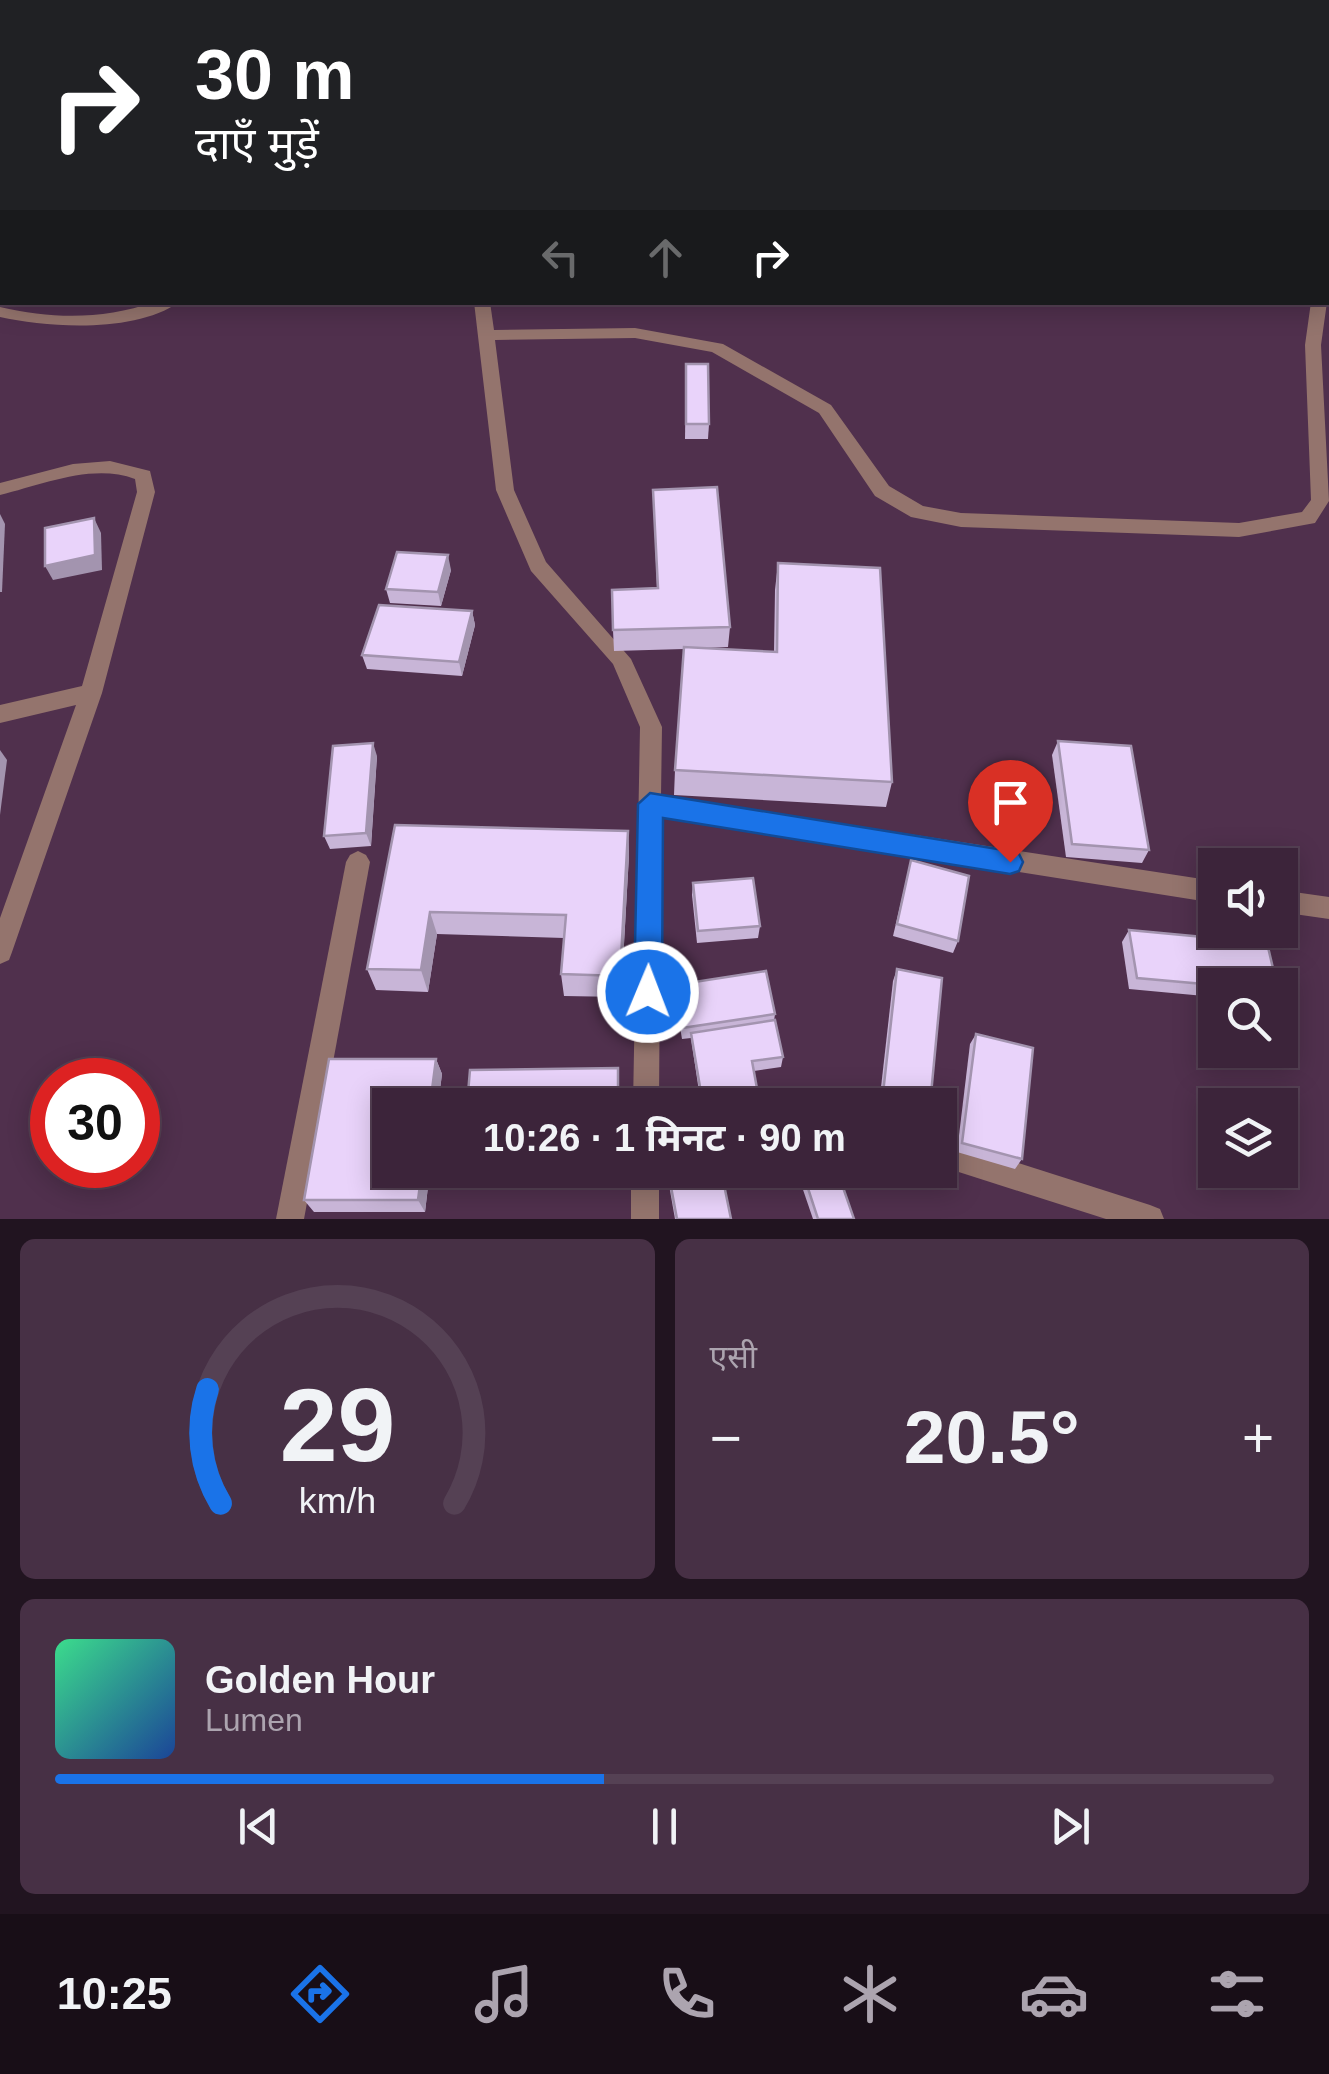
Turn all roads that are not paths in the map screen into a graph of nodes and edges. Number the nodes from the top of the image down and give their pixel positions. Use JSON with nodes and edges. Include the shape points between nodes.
{"nodes":[{"id":1,"x":164,"y":305,"type":"edge"},
{"id":2,"x":482,"y":305,"type":"edge"},
{"id":3,"x":1319,"y":305,"type":"edge"},
{"id":4,"x":0,"y":312,"type":"edge"},
{"id":5,"x":484,"y":335,"type":"junction"},
{"id":6,"x":0,"y":489,"type":"edge"},
{"id":7,"x":91,"y":693,"type":"junction"},
{"id":8,"x":0,"y":714,"type":"edge"},
{"id":9,"x":650,"y":804,"type":"junction"},
{"id":10,"x":358,"y":862,"type":"dead end"},
{"id":11,"x":1198,"y":889,"type":"edge"},
{"id":12,"x":1298,"y":904,"type":"edge"},
{"id":13,"x":1329,"y":908,"type":"edge"},
{"id":14,"x":0,"y":952,"type":"edge"},
{"id":15,"x":646,"y":1088,"type":"edge"},
{"id":16,"x":957,"y":1157,"type":"edge"},
{"id":17,"x":646,"y":1188,"type":"edge"},
{"id":18,"x":290,"y":1219,"type":"edge"},
{"id":19,"x":645,"y":1219,"type":"edge"},
{"id":20,"x":1150,"y":1219,"type":"edge"}],
"edges":[{"from":1,"to":4,"type":"street","via":[[51,323]]},
{"from":2,"to":5,"type":"street"},
{"from":3,"to":5,"type":"street","via":[[1313,345],[1320,500],[1308,518],[1240,530],[961,520],[918,512],[882,491],[825,408],[717,348],[635,333]]},
{"from":5,"to":9,"type":"street","via":[[505,490],[538,566],[621,659],[651,727]]},
{"from":6,"to":7,"type":"street","via":[[108,466],[144,475],[146,492]]},
{"from":7,"to":8,"type":"street"},
{"from":7,"to":14,"type":"street"},
{"from":9,"to":11,"type":"street"},
{"from":9,"to":15,"type":"street"},
{"from":10,"to":18,"type":"street"},
{"from":12,"to":13,"type":"street"},
{"from":16,"to":20,"type":"street"},
{"from":17,"to":19,"type":"street"}]}
